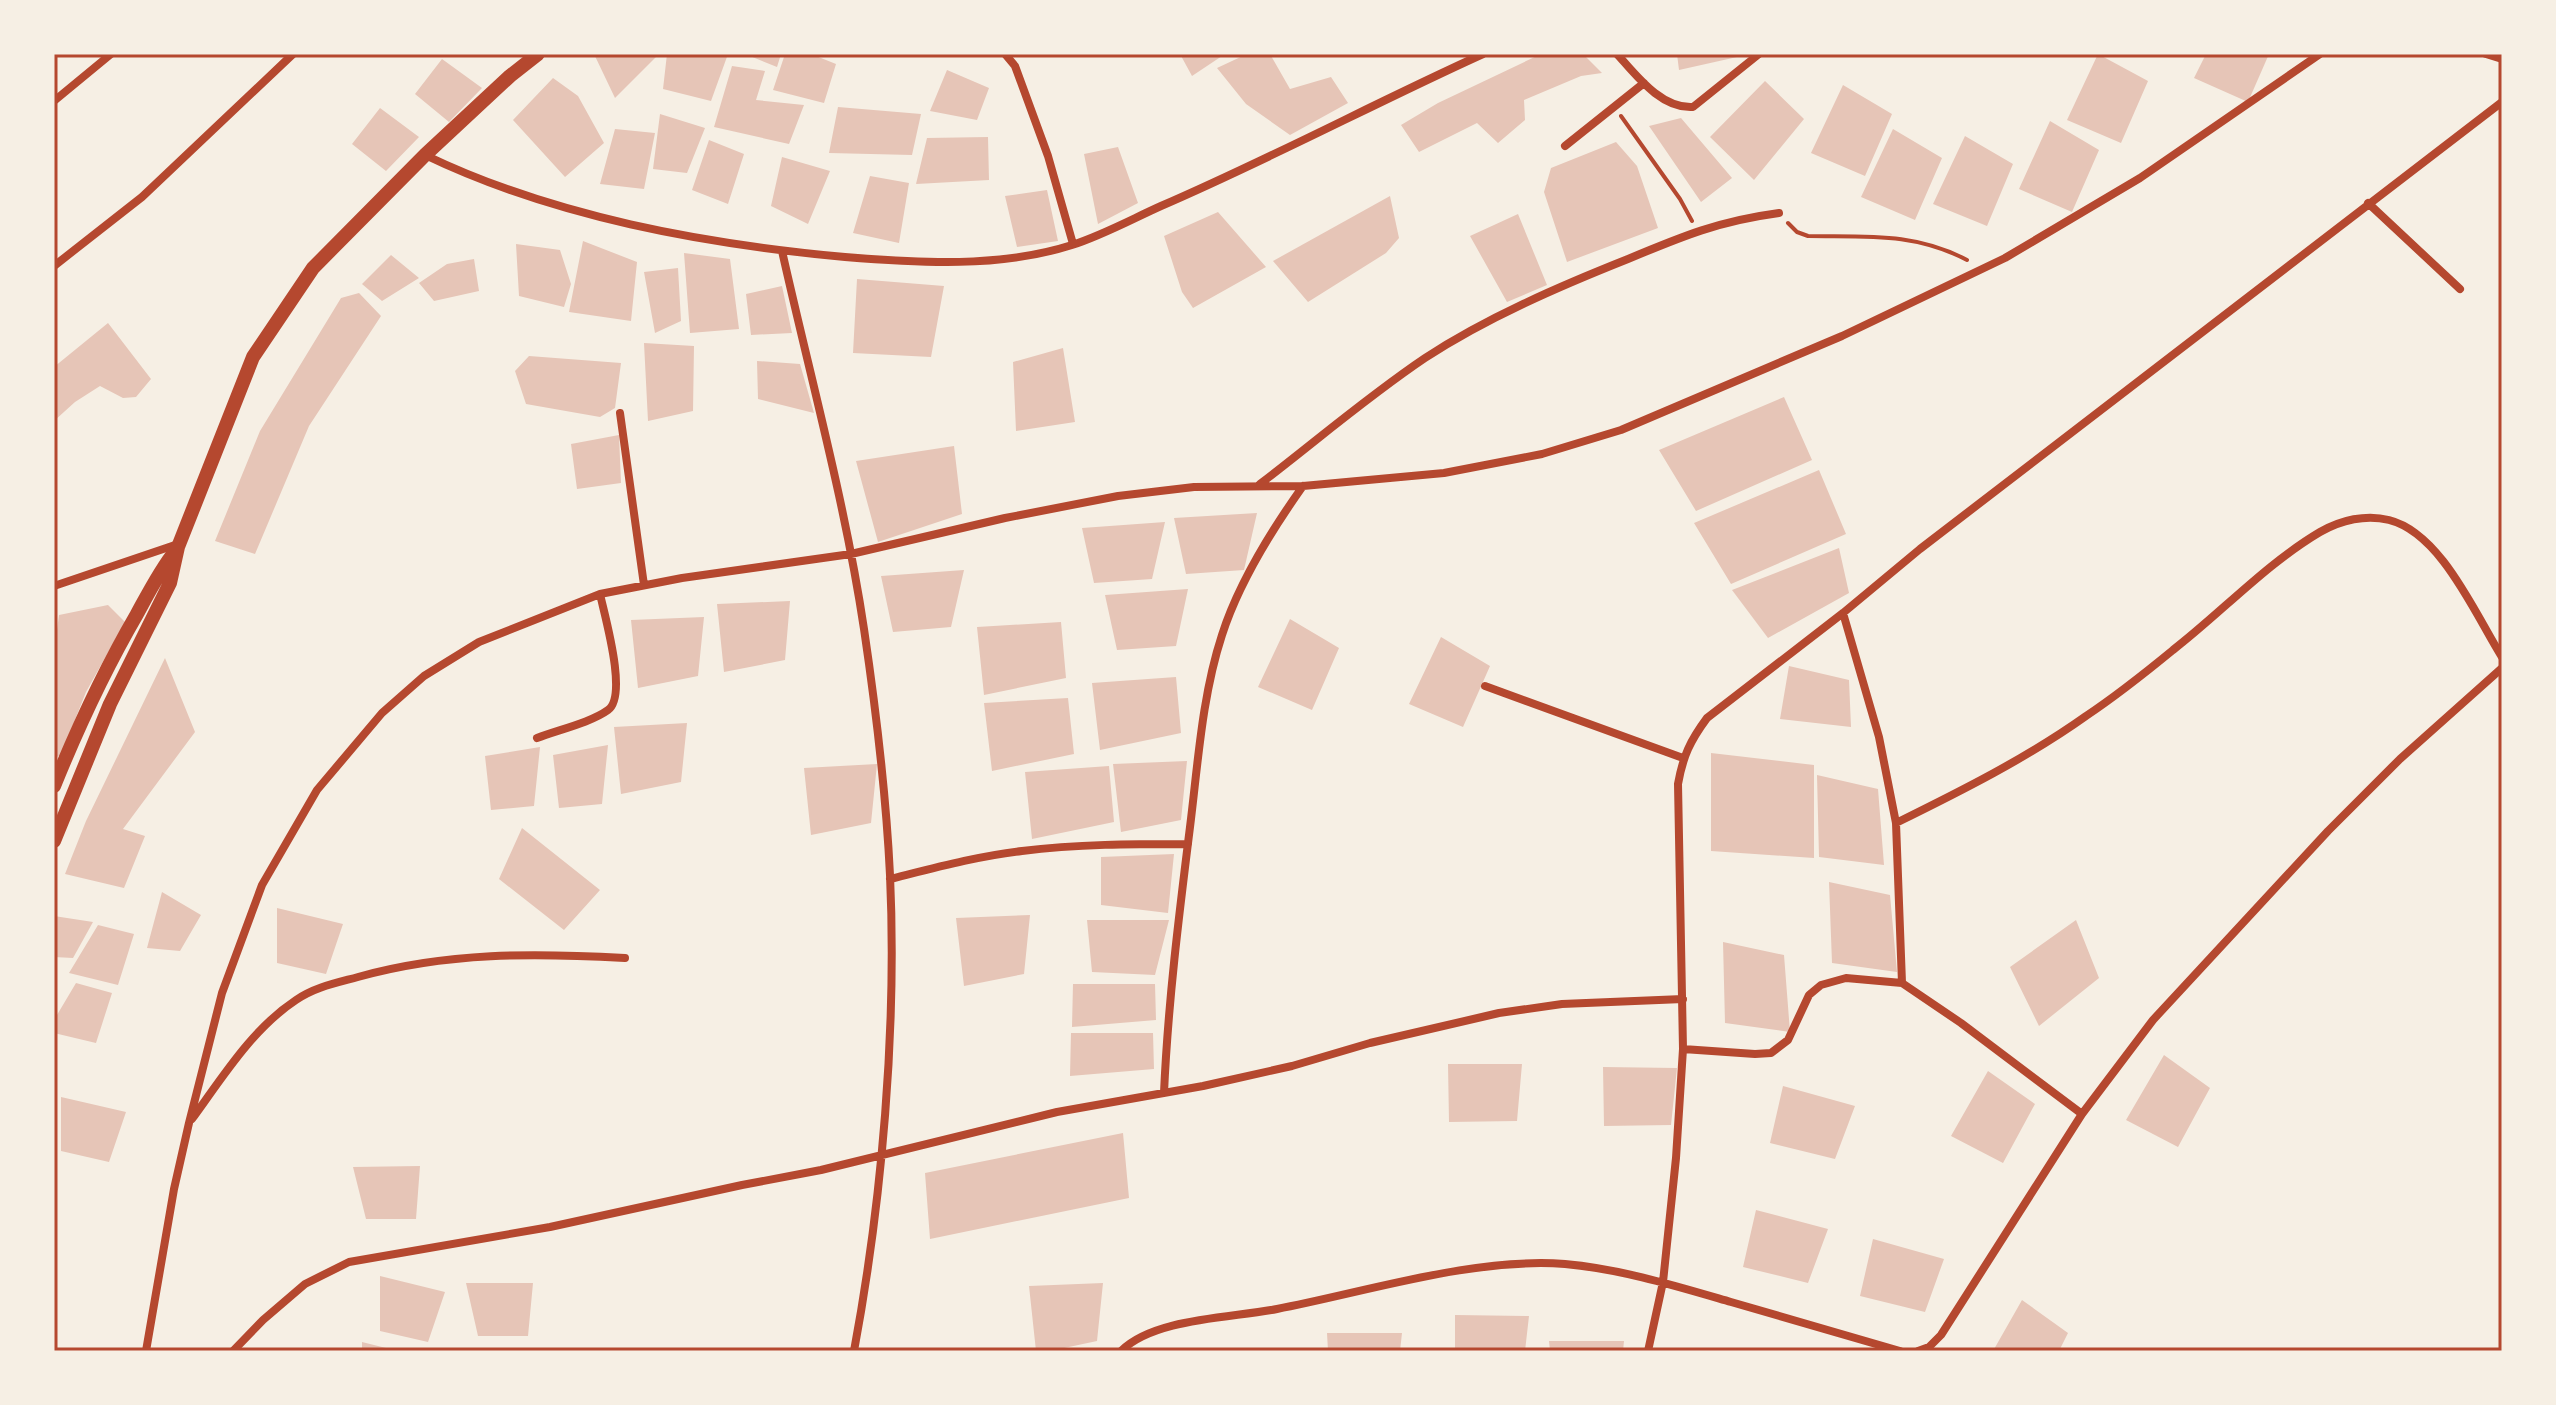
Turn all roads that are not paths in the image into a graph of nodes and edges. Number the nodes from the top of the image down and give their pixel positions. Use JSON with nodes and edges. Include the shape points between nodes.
{"nodes":[{"id":1,"x":111,"y":54,"type":"edge"},
{"id":2,"x":293,"y":54,"type":"edge"},
{"id":3,"x":538,"y":54,"type":"edge"},
{"id":4,"x":1005,"y":54,"type":"edge"},
{"id":5,"x":1483,"y":54,"type":"edge"},
{"id":6,"x":1617,"y":54,"type":"edge"},
{"id":7,"x":1759,"y":54,"type":"edge"},
{"id":8,"x":2320,"y":54,"type":"edge"},
{"id":9,"x":2486,"y":54,"type":"edge"},
{"id":10,"x":2502,"y":59,"type":"edge"},
{"id":11,"x":1644,"y":83,"type":"junction"},
{"id":12,"x":54,"y":101,"type":"edge"},
{"id":13,"x":2502,"y":102,"type":"edge"},
{"id":14,"x":1565,"y":146,"type":"dead end"},
{"id":15,"x":425,"y":155,"type":"junction"},
{"id":16,"x":2368,"y":203,"type":"junction"},
{"id":17,"x":1779,"y":213,"type":"road end"},
{"id":18,"x":1073,"y":244,"type":"junction"},
{"id":19,"x":782,"y":251,"type":"junction"},
{"id":20,"x":54,"y":266,"type":"edge"},
{"id":21,"x":2460,"y":289,"type":"dead end"},
{"id":22,"x":620,"y":413,"type":"dead end"},
{"id":23,"x":1259,"y":485,"type":"junction"},
{"id":24,"x":1303,"y":486,"type":"junction"},
{"id":25,"x":179,"y":545,"type":"junction"},
{"id":26,"x":851,"y":554,"type":"junction"},
{"id":27,"x":644,"y":585,"type":"junction"},
{"id":28,"x":54,"y":586,"type":"edge"},
{"id":29,"x":600,"y":594,"type":"junction"},
{"id":30,"x":1843,"y":613,"type":"junction"},
{"id":31,"x":2502,"y":657,"type":"edge"},
{"id":32,"x":2502,"y":668,"type":"edge"},
{"id":33,"x":1485,"y":686,"type":"dead end"},
{"id":34,"x":537,"y":738,"type":"dead end"},
{"id":35,"x":1683,"y":758,"type":"junction"},
{"id":36,"x":54,"y":786,"type":"edge"},
{"id":37,"x":1896,"y":823,"type":"junction"},
{"id":38,"x":54,"y":841,"type":"edge"},
{"id":39,"x":1188,"y":844,"type":"junction"},
{"id":40,"x":890,"y":879,"type":"junction"},
{"id":41,"x":625,"y":958,"type":"dead end"},
{"id":42,"x":1902,"y":983,"type":"junction"},
{"id":43,"x":1683,"y":999,"type":"junction"},
{"id":44,"x":1683,"y":1049,"type":"junction"},
{"id":45,"x":1164,"y":1093,"type":"junction"},
{"id":46,"x":2082,"y":1114,"type":"junction"},
{"id":47,"x":189,"y":1123,"type":"junction"},
{"id":48,"x":881,"y":1156,"type":"junction"},
{"id":49,"x":1663,"y":1282,"type":"junction"},
{"id":50,"x":146,"y":1351,"type":"edge"},
{"id":51,"x":233,"y":1351,"type":"edge"},
{"id":52,"x":854,"y":1351,"type":"edge"},
{"id":53,"x":1121,"y":1351,"type":"edge"},
{"id":54,"x":1648,"y":1351,"type":"edge"},
{"id":55,"x":1900,"y":1351,"type":"edge"},
{"id":56,"x":1918,"y":1351,"type":"edge"}],
"edges":[{"from":1,"to":12,"type":"street"},
{"from":2,"to":20,"type":"street","via":[[142,197]]},
{"from":3,"to":15,"type":"street"},
{"from":4,"to":18,"type":"street","via":[[1015,66],[1048,156]]},
{"from":5,"to":18,"type":"street","via":[[1212,184]]},
{"from":6,"to":11,"type":"street"},
{"from":7,"to":11,"type":"street","via":[[1693,107],[1670,103]]},
{"from":8,"to":24,"type":"street","via":[[2140,178],[1983,269],[1621,430],[1542,454],[1444,473]]},
{"from":9,"to":10,"type":"street"},
{"from":11,"to":14,"type":"street"},
{"from":13,"to":16,"type":"street"},
{"from":15,"to":19,"type":"street","via":[[582,211]]},
{"from":15,"to":25,"type":"street","via":[[313,268],[253,357]]},
{"from":16,"to":21,"type":"street"},
{"from":16,"to":30,"type":"street"},
{"from":17,"to":23,"type":"street","via":[[1697,230],[1466,333],[1362,402]]},
{"from":18,"to":19,"type":"street","via":[[993,261],[911,262]]},
{"from":19,"to":26,"type":"street"},
{"from":22,"to":27,"type":"street"},
{"from":23,"to":24,"type":"street"},
{"from":23,"to":26,"type":"street","via":[[1118,496]]},
{"from":24,"to":39,"type":"street","via":[[1278,521],[1223,632],[1211,672]]},
{"from":25,"to":28,"type":"street"},
{"from":25,"to":36,"type":"street","via":[[120,644]]},
{"from":25,"to":38,"type":"street","via":[[170,583],[110,704]]},
{"from":26,"to":27,"type":"street"},
{"from":26,"to":40,"type":"street","via":[[885,798]]},
{"from":27,"to":29,"type":"street"},
{"from":29,"to":34,"type":"street","via":[[616,700],[610,709]]},
{"from":29,"to":47,"type":"street","via":[[479,642],[424,676],[382,713],[317,790],[262,885],[222,993]]},
{"from":30,"to":35,"type":"street","via":[[1707,718]]},
{"from":30,"to":37,"type":"street","via":[[1879,737]]},
{"from":31,"to":37,"type":"street","via":[[2442,557],[2426,540],[2389,520],[2346,520],[2320,531],[2275,564],[2085,717],[1975,785]]},
{"from":32,"to":46,"type":"street","via":[[2400,759],[2244,920],[2153,1020]]},
{"from":33,"to":35,"type":"street"},
{"from":35,"to":43,"type":"street","via":[[1678,855]]},
{"from":37,"to":42,"type":"street"},
{"from":39,"to":40,"type":"street","via":[[1021,851]]},
{"from":39,"to":45,"type":"street"},
{"from":40,"to":48,"type":"street","via":[[890,1016]]},
{"from":41,"to":47,"type":"street","via":[[448,958],[317,988],[263,1027]]},
{"from":42,"to":44,"type":"street","via":[[1846,978],[1821,985],[1809,995],[1788,1040],[1771,1053]]},
{"from":42,"to":46,"type":"street"},
{"from":43,"to":44,"type":"street"},
{"from":43,"to":45,"type":"street","via":[[1562,1004],[1499,1013]]},
{"from":44,"to":49,"type":"street"},
{"from":45,"to":48,"type":"street","via":[[1057,1112]]},
{"from":46,"to":56,"type":"street","via":[[1941,1335]]},
{"from":47,"to":50,"type":"street"},
{"from":48,"to":51,"type":"street","via":[[550,1227],[349,1262],[305,1284]]},
{"from":48,"to":52,"type":"street"},
{"from":49,"to":53,"type":"street","via":[[1563,1264],[1501,1266],[1152,1330]]},
{"from":49,"to":54,"type":"street"},
{"from":49,"to":55,"type":"street"}]}
